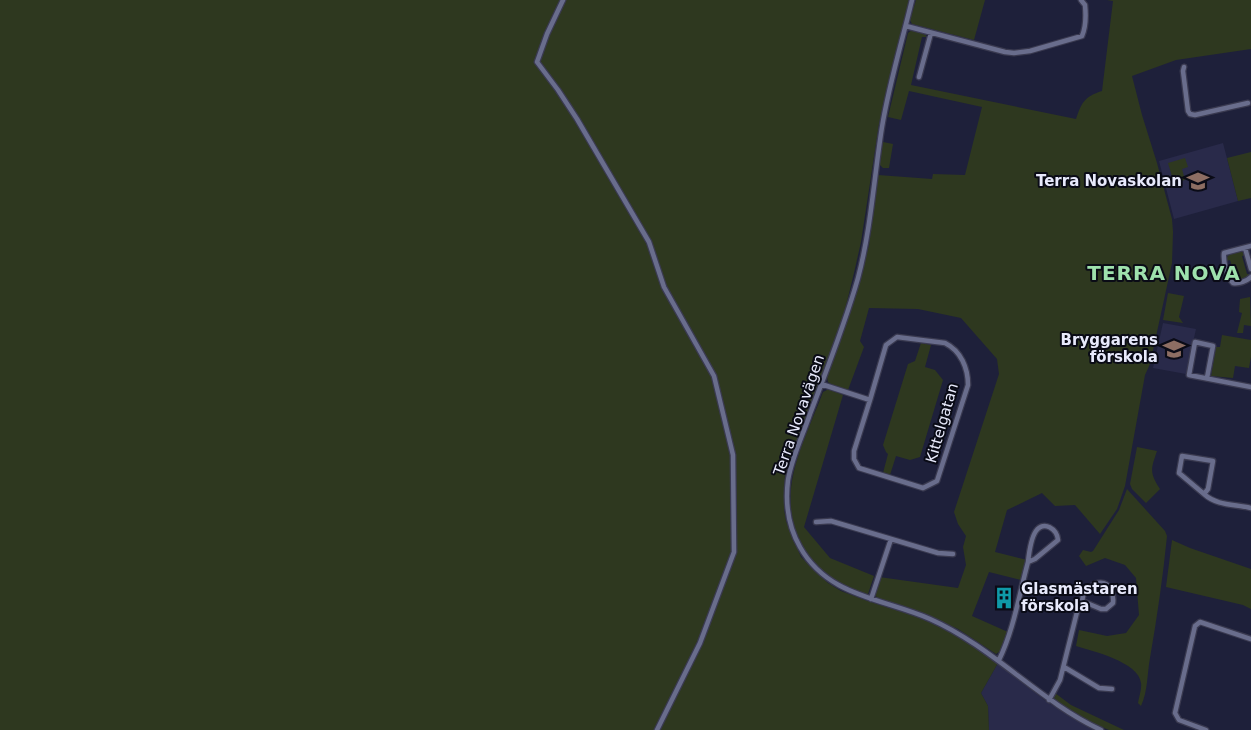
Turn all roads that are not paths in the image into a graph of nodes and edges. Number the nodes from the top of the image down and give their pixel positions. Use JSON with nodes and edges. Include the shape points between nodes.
{"nodes":[{"id":1,"x":563,"y":0,"type":"edge"},
{"id":2,"x":912,"y":0,"type":"edge"},
{"id":3,"x":1081,"y":0,"type":"edge"},
{"id":4,"x":906,"y":26,"type":"junction"},
{"id":5,"x":931,"y":33,"type":"junction"},
{"id":6,"x":1184,"y":67,"type":"dead end"},
{"id":7,"x":919,"y":77,"type":"dead end"},
{"id":8,"x":1248,"y":103,"type":"dead end"},
{"id":9,"x":1251,"y":246,"type":"edge"},
{"id":10,"x":1245,"y":248,"type":"junction"},
{"id":11,"x":1251,"y":269,"type":"edge"},
{"id":12,"x":1251,"y":277,"type":"edge"},
{"id":13,"x":1207,"y":378,"type":"junction"},
{"id":14,"x":822,"y":384,"type":"junction"},
{"id":15,"x":1251,"y":386,"type":"edge"},
{"id":16,"x":870,"y":400,"type":"junction"},
{"id":17,"x":1204,"y":494,"type":"junction"},
{"id":18,"x":1251,"y":508,"type":"edge"},
{"id":19,"x":816,"y":522,"type":"dead end"},
{"id":20,"x":891,"y":539,"type":"junction"},
{"id":21,"x":953,"y":554,"type":"dead end"},
{"id":22,"x":1028,"y":562,"type":"junction"},
{"id":23,"x":871,"y":599,"type":"junction"},
{"id":24,"x":1082,"y":601,"type":"junction"},
{"id":25,"x":1251,"y":639,"type":"edge"},
{"id":26,"x":999,"y":660,"type":"junction"},
{"id":27,"x":1064,"y":667,"type":"junction"},
{"id":28,"x":1112,"y":688,"type":"dead end"},
{"id":29,"x":1050,"y":700,"type":"junction"},
{"id":30,"x":657,"y":730,"type":"edge"},
{"id":31,"x":1101,"y":730,"type":"edge"},
{"id":32,"x":1206,"y":730,"type":"edge"}],
"edges":[{"from":1,"to":30,"type":"street","via":[[546,34],[537,62],[577,119],[649,242],[664,287],[714,376],[732,455],[734,552],[700,643]]},
{"from":2,"to":4,"type":"street","name":"Terra Novavägen"},
{"from":3,"to":5,"type":"street","via":[[1086,11],[1082,36],[1030,51],[1005,52]]},
{"from":4,"to":5,"type":"street"},
{"from":4,"to":14,"type":"street","name":"Terra Novavägen","via":[[882,124],[859,274]]},
{"from":5,"to":7,"type":"street"},
{"from":6,"to":8,"type":"street","via":[[1190,114]]},
{"from":9,"to":10,"type":"street"},
{"from":10,"to":11,"type":"street"},
{"from":10,"to":12,"type":"street","via":[[1224,253],[1223,258],[1232,283]]},
{"from":13,"to":13,"type":"street","via":[[1213,346],[1195,342],[1189,375]]},
{"from":13,"to":15,"type":"street"},
{"from":14,"to":16,"type":"street"},
{"from":14,"to":23,"type":"street","name":"Terra Novavägen","via":[[789,478],[787,511],[800,547],[813,567],[836,584]]},
{"from":16,"to":16,"type":"street","name":"Kittelgatan","via":[[854,451],[859,468],[923,488],[937,481],[968,385],[964,362],[945,343],[897,336],[886,345]]},
{"from":17,"to":17,"type":"street","via":[[1214,461],[1182,456],[1178,472]]},
{"from":17,"to":18,"type":"street","via":[[1212,501]]},
{"from":19,"to":20,"type":"street","via":[[831,521]]},
{"from":20,"to":21,"type":"street","via":[[938,553]]},
{"from":20,"to":23,"type":"street"},
{"from":22,"to":22,"type":"street","via":[[1037,529],[1051,527],[1058,540]]},
{"from":22,"to":26,"type":"street","via":[[1017,609]]},
{"from":23,"to":26,"type":"street","name":"Terra Novavägen","via":[[930,619]]},
{"from":24,"to":24,"type":"street","via":[[1084,592],[1096,584],[1105,584],[1113,592],[1113,603],[1106,609]]},
{"from":24,"to":27,"type":"street"},
{"from":25,"to":32,"type":"street","via":[[1209,624],[1200,622],[1195,626],[1174,712],[1179,720]]},
{"from":26,"to":29,"type":"street","name":"Terra Novavägen"},
{"from":27,"to":28,"type":"street","via":[[1099,688]]},
{"from":27,"to":29,"type":"street"},
{"from":29,"to":31,"type":"street","name":"Terra Novavägen"}]}
